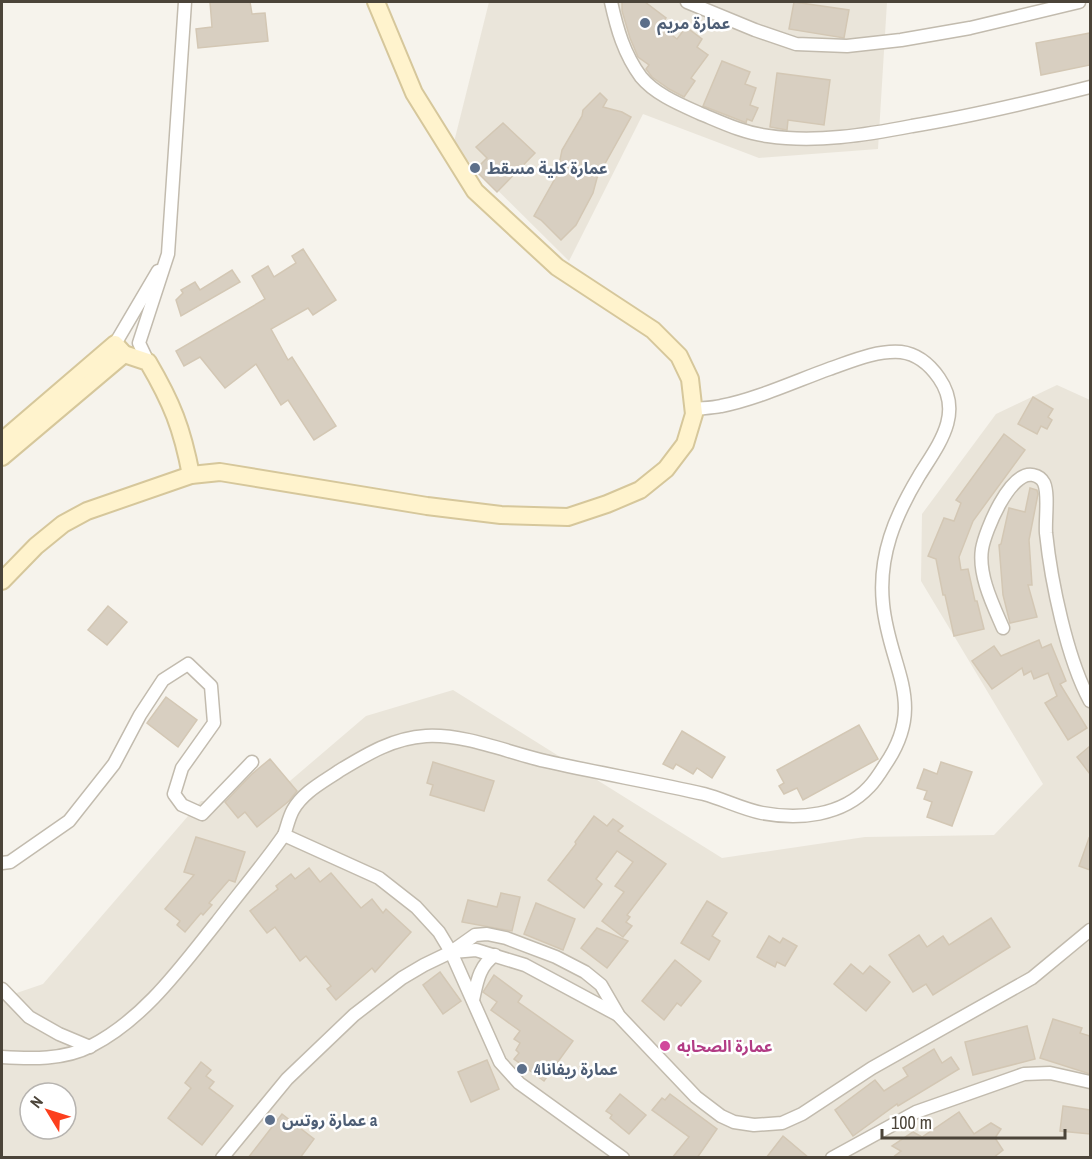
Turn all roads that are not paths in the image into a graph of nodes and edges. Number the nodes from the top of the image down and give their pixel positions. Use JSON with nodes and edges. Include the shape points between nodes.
{"nodes":[{"id":1,"x":185,"y":2,"type":"edge"},
{"id":2,"x":376,"y":2,"type":"edge"},
{"id":3,"x":611,"y":2,"type":"edge"},
{"id":4,"x":687,"y":2,"type":"edge"},
{"id":5,"x":1079,"y":2,"type":"edge"},
{"id":6,"x":1090,"y":87,"type":"edge"},
{"id":7,"x":168,"y":254,"type":"junction"},
{"id":8,"x":120,"y":349,"type":"junction"},
{"id":9,"x":148,"y":362,"type":"junction"},
{"id":10,"x":694,"y":409,"type":"junction"},
{"id":11,"x":2,"y":441,"type":"edge"},
{"id":12,"x":2,"y":457,"type":"edge"},
{"id":13,"x":191,"y":475,"type":"junction"},
{"id":14,"x":2,"y":580,"type":"edge"},
{"id":15,"x":1003,"y":628,"type":"dead end"},
{"id":16,"x":1090,"y":701,"type":"edge"},
{"id":17,"x":252,"y":762,"type":"dead end"},
{"id":18,"x":284,"y":835,"type":"junction"},
{"id":19,"x":2,"y":863,"type":"edge"},
{"id":20,"x":1090,"y":930,"type":"edge"},
{"id":21,"x":451,"y":952,"type":"junction"},
{"id":22,"x":495,"y":955,"type":"junction"},
{"id":23,"x":2,"y":989,"type":"edge"},
{"id":24,"x":473,"y":1000,"type":"junction"},
{"id":25,"x":619,"y":1016,"type":"junction"},
{"id":26,"x":90,"y":1047,"type":"junction"},
{"id":27,"x":2,"y":1057,"type":"edge"},
{"id":28,"x":1090,"y":1082,"type":"edge"},
{"id":29,"x":222,"y":1158,"type":"edge"},
{"id":30,"x":623,"y":1158,"type":"edge"},
{"id":31,"x":832,"y":1158,"type":"edge"}],
"edges":[{"from":1,"to":7,"type":"street"},
{"from":2,"to":10,"type":"street","via":[[414,93],[475,191],[557,267],[653,330],[679,356],[690,380]]},
{"from":3,"to":6,"type":"street","via":[[627,56],[643,79],[687,108],[768,136],[808,138],[874,133],[982,114]]},
{"from":4,"to":5,"type":"street","via":[[796,44],[847,46],[970,28]]},
{"from":7,"to":8,"type":"street"},
{"from":7,"to":9,"type":"street","via":[[139,343]]},
{"from":8,"to":9,"type":"street"},
{"from":8,"to":11,"type":"street"},
{"from":8,"to":12,"type":"street"},
{"from":9,"to":13,"type":"street","via":[[177,417]]},
{"from":10,"to":13,"type":"street","via":[[685,444],[666,469],[640,490],[568,517],[501,515],[427,506],[220,472]]},
{"from":10,"to":18,"type":"street","via":[[720,407],[887,352],[905,352],[918,358],[931,367],[948,394],[946,429],[906,497],[886,551],[883,603],[906,701],[905,720],[901,738],[871,786],[826,813],[762,813],[708,795],[544,761],[458,738],[426,736],[387,743],[325,780],[293,810]]},
{"from":13,"to":14,"type":"street","via":[[87,511],[63,524]]},
{"from":15,"to":16,"type":"street","via":[[988,593],[982,550],[1007,491],[1016,480],[1032,474],[1044,484],[1046,534],[1057,596],[1071,655]]},
{"from":17,"to":19,"type":"street","via":[[202,814],[182,805],[174,794],[182,768],[214,723],[211,686],[188,664],[163,680],[114,764],[69,821],[10,862]]},
{"from":18,"to":21,"type":"street","via":[[379,878],[416,908],[439,932]]},
{"from":18,"to":26,"type":"street","via":[[182,965],[143,1008]]},
{"from":20,"to":25,"type":"street","via":[[1032,978],[782,1123],[734,1122],[709,1109]]},
{"from":21,"to":22,"type":"street","via":[[476,950]]},
{"from":21,"to":24,"type":"street"},
{"from":21,"to":25,"type":"street","via":[[475,935],[487,934],[556,957],[602,985]]},
{"from":21,"to":29,"type":"street","via":[[416,969],[354,1014],[287,1079]]},
{"from":22,"to":24,"type":"street","via":[[482,968]]},
{"from":22,"to":25,"type":"street","via":[[552,978]]},
{"from":23,"to":26,"type":"street","via":[[29,1017]]},
{"from":24,"to":30,"type":"street","via":[[500,1062],[519,1083]]},
{"from":26,"to":27,"type":"street","via":[[56,1057]]},
{"from":28,"to":31,"type":"street","via":[[1050,1073],[1024,1074],[916,1112]]}]}
